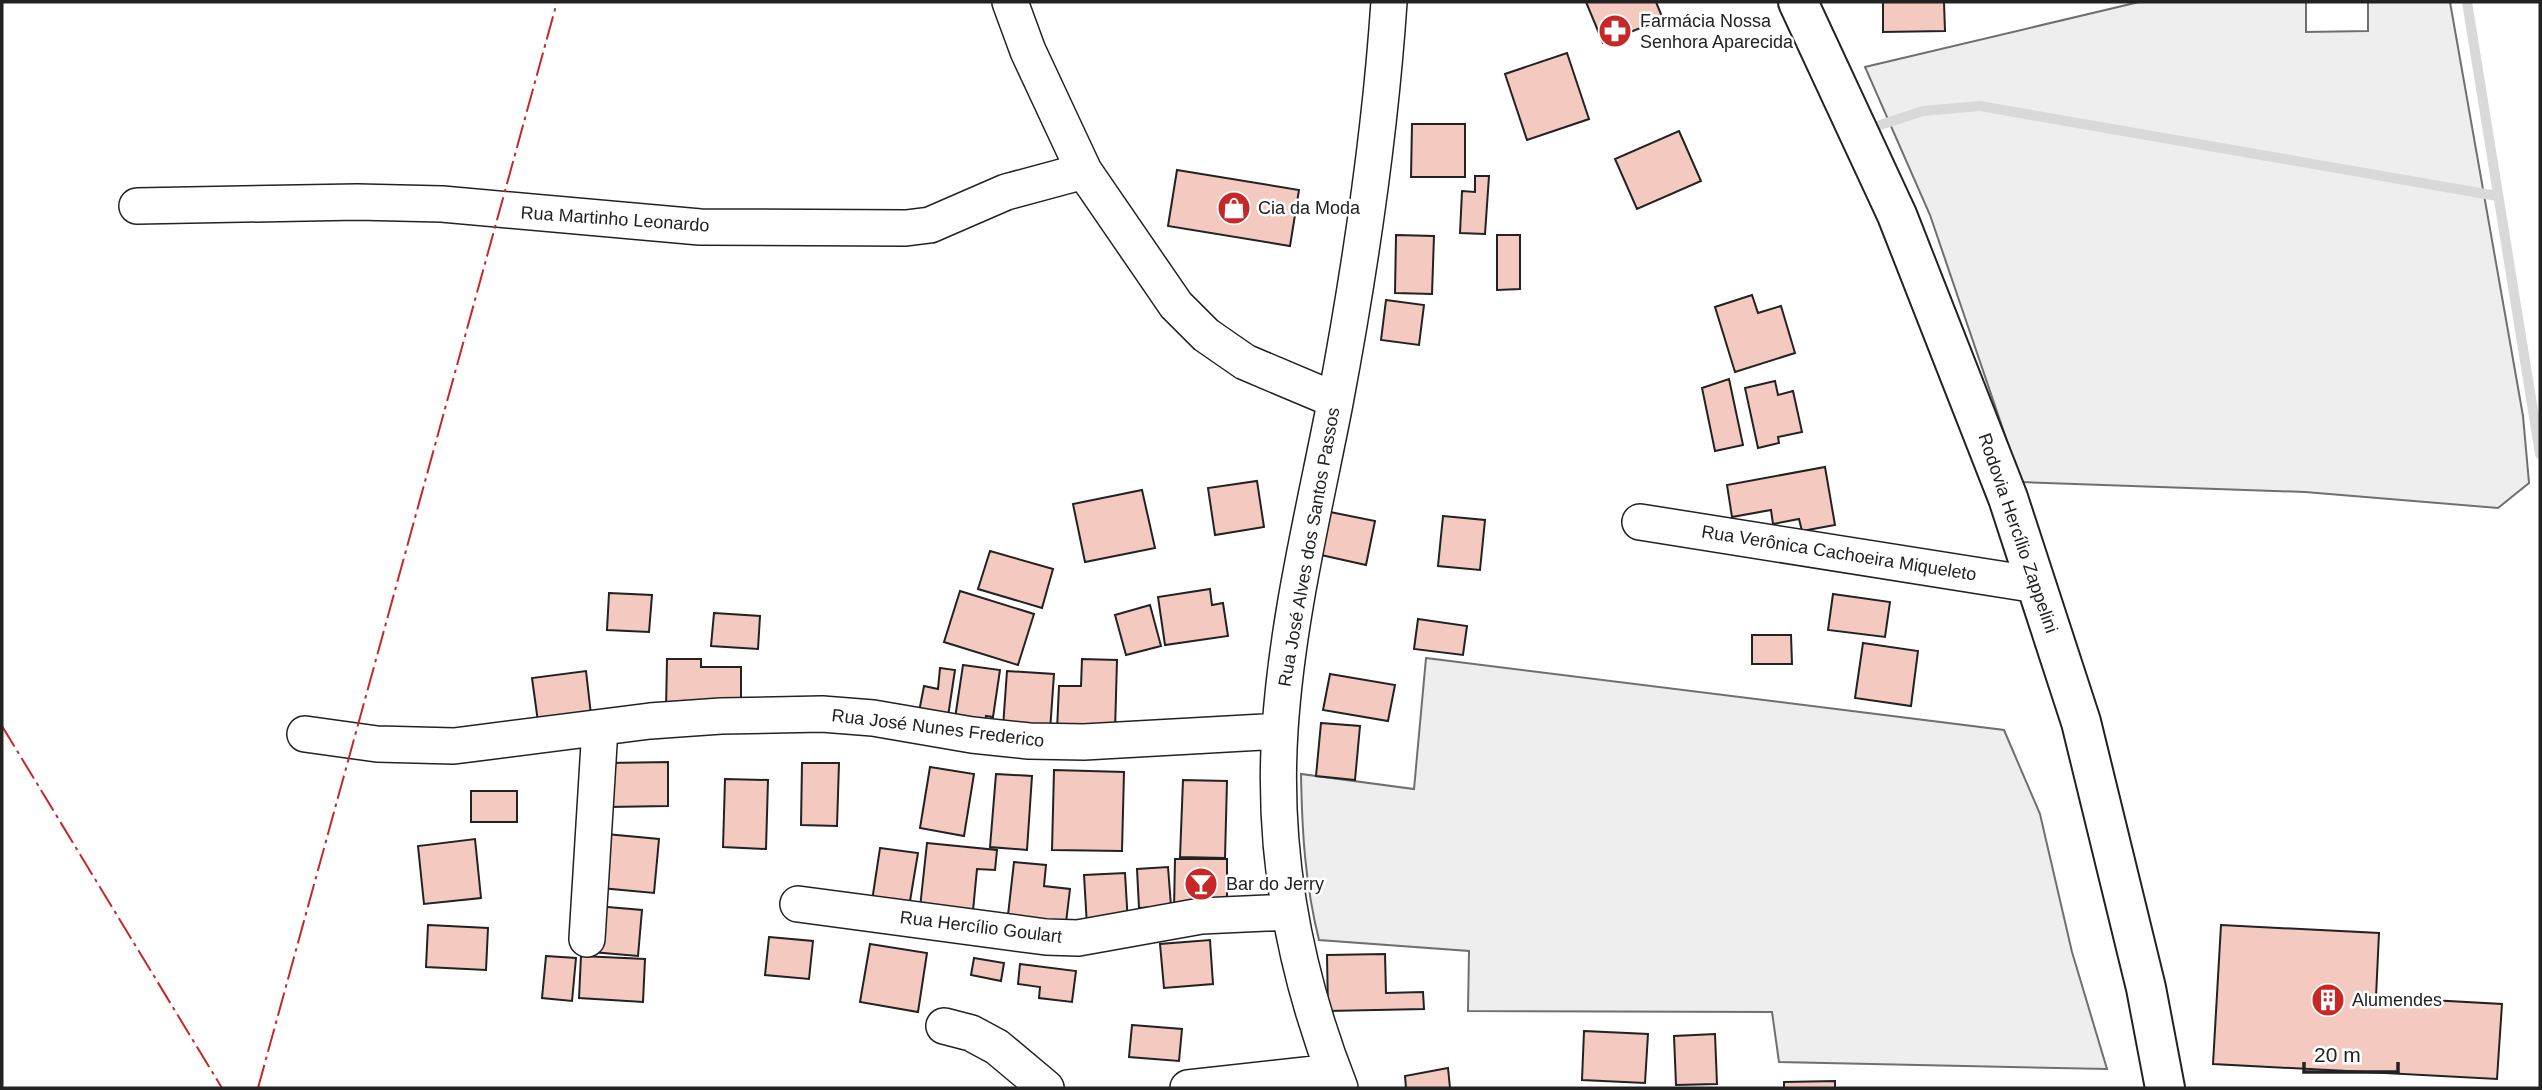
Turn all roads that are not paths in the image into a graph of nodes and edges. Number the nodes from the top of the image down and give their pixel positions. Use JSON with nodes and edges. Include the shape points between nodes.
{"nodes":[{"id":1,"x":1010,"y":2,"type":"edge"},
{"id":2,"x":1389,"y":2,"type":"edge"},
{"id":3,"x":1798,"y":2,"type":"edge"},
{"id":4,"x":1084,"y":171,"type":"junction"},
{"id":5,"x":137,"y":206,"type":"dead end"},
{"id":6,"x":1335,"y":400,"type":"junction"},
{"id":7,"x":1640,"y":522,"type":"dead end"},
{"id":8,"x":2037,"y":585,"type":"junction"},
{"id":9,"x":600,"y":728,"type":"junction"},
{"id":10,"x":1280,"y":731,"type":"junction"},
{"id":11,"x":305,"y":734,"type":"dead end"},
{"id":12,"x":798,"y":904,"type":"dead end"},
{"id":13,"x":1289,"y":912,"type":"junction"},
{"id":14,"x":587,"y":939,"type":"dead end"},
{"id":15,"x":944,"y":1026,"type":"dead end"},
{"id":16,"x":1337,"y":1080,"type":"edge"},
{"id":17,"x":1046,"y":1088,"type":"edge"},
{"id":18,"x":1188,"y":1088,"type":"edge"},
{"id":19,"x":2165,"y":1088,"type":"edge"}],
"edges":[{"from":1,"to":4,"type":"street"},
{"from":2,"to":6,"type":"street","name":"Rua José Alves dos Santos Passos","via":[[1374,157]]},
{"from":3,"to":8,"type":"main road","name":"Rodovia Hercílio Zappelini","via":[[1934,305]]},
{"from":4,"to":5,"type":"street","name":"Rua Martinho Leonardo","via":[[1006,192],[930,225],[906,228],[699,227],[418,204]]},
{"from":4,"to":6,"type":"street","via":[[1151,273],[1206,335],[1245,362]]},
{"from":6,"to":10,"type":"street","name":"Rua José Alves dos Santos Passos","via":[[1296,606]]},
{"from":7,"to":8,"type":"street","name":"Rua Verônica Cachoeira Miqueleto"},
{"from":8,"to":19,"type":"main road","name":"Rodovia Hercílio Zappelini","via":[[2081,722],[2146,988]]},
{"from":9,"to":10,"type":"street","name":"Rua José Nunes Frederico","via":[[721,716],[822,714],[1029,741]]},
{"from":9,"to":11,"type":"street","name":"Rua José Nunes Frederico","via":[[454,746],[377,744]]},
{"from":9,"to":14,"type":"street"},
{"from":10,"to":13,"type":"street","name":"Rua José Alves dos Santos Passos","via":[[1280,826]]},
{"from":12,"to":13,"type":"street","name":"Rua Hercílio Goulart","via":[[1078,938],[1181,919]]},
{"from":13,"to":16,"type":"street","name":"Rua José Alves dos Santos Passos","via":[[1295,947]]},
{"from":15,"to":17,"type":"street","via":[[997,1047]]},
{"from":16,"to":18,"type":"street"}]}
